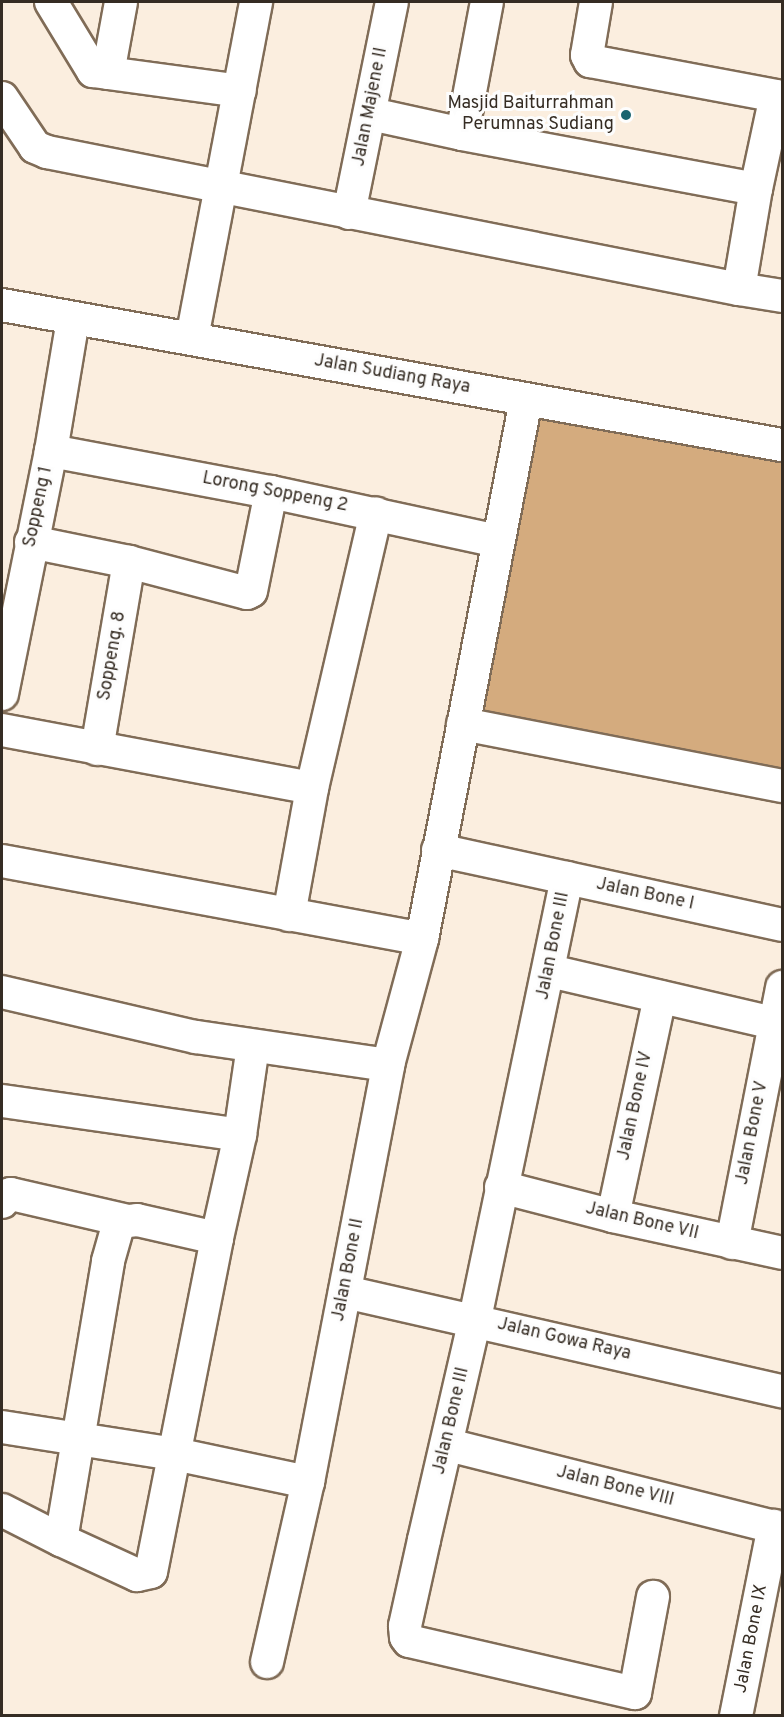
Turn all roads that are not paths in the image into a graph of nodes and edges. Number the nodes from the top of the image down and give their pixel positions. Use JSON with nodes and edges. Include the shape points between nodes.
{"nodes":[{"id":1,"x":51,"y":2,"type":"edge"},
{"id":2,"x":122,"y":2,"type":"edge"},
{"id":3,"x":256,"y":2,"type":"edge"},
{"id":4,"x":392,"y":2,"type":"edge"},
{"id":5,"x":487,"y":2,"type":"edge"},
{"id":6,"x":596,"y":2,"type":"edge"},
{"id":7,"x":108,"y":73,"type":"junction"},
{"id":8,"x":240,"y":91,"type":"junction"},
{"id":9,"x":779,"y":96,"type":"edge"},
{"id":10,"x":2,"y":98,"type":"edge"},
{"id":11,"x":371,"y":114,"type":"junction"},
{"id":12,"x":462,"y":134,"type":"junction"},
{"id":13,"x":223,"y":188,"type":"junction"},
{"id":14,"x":756,"y":189,"type":"junction"},
{"id":15,"x":349,"y":213,"type":"junction"},
{"id":16,"x":739,"y":290,"type":"junction"},
{"id":17,"x":783,"y":296,"type":"edge"},
{"id":18,"x":2,"y":305,"type":"edge"},
{"id":19,"x":74,"y":319,"type":"junction"},
{"id":20,"x":192,"y":338,"type":"junction"},
{"id":21,"x":525,"y":400,"type":"junction"},
{"id":22,"x":783,"y":445,"type":"edge"},
{"id":23,"x":51,"y":451,"type":"junction"},
{"id":24,"x":271,"y":492,"type":"junction"},
{"id":25,"x":376,"y":513,"type":"junction"},
{"id":26,"x":498,"y":541,"type":"junction"},
{"id":27,"x":31,"y":542,"type":"junction"},
{"id":28,"x":129,"y":562,"type":"junction"},
{"id":29,"x":2,"y":694,"type":"edge"},
{"id":30,"x":463,"y":724,"type":"junction"},
{"id":31,"x":2,"y":730,"type":"edge"},
{"id":32,"x":97,"y":749,"type":"junction"},
{"id":33,"x":783,"y":786,"type":"edge"},
{"id":34,"x":312,"y":788,"type":"junction"},
{"id":35,"x":2,"y":861,"type":"edge"},
{"id":36,"x":435,"y":864,"type":"junction"},
{"id":37,"x":567,"y":878,"type":"junction"},
{"id":38,"x":289,"y":915,"type":"junction"},
{"id":39,"x":783,"y":925,"type":"edge"},
{"id":40,"x":422,"y":939,"type":"junction"},
{"id":41,"x":550,"y":971,"type":"junction"},
{"id":42,"x":783,"y":987,"type":"edge"},
{"id":43,"x":2,"y":992,"type":"edge"},
{"id":44,"x":660,"y":997,"type":"junction"},
{"id":45,"x":774,"y":1023,"type":"junction"},
{"id":46,"x":253,"y":1046,"type":"junction"},
{"id":47,"x":388,"y":1065,"type":"junction"},
{"id":48,"x":2,"y":1101,"type":"edge"},
{"id":49,"x":240,"y":1135,"type":"junction"},
{"id":50,"x":501,"y":1187,"type":"junction"},
{"id":51,"x":2,"y":1202,"type":"edge"},
{"id":52,"x":613,"y":1216,"type":"junction"},
{"id":53,"x":124,"y":1220,"type":"junction"},
{"id":54,"x":217,"y":1238,"type":"junction"},
{"id":55,"x":732,"y":1243,"type":"junction"},
{"id":56,"x":783,"y":1252,"type":"edge"},
{"id":57,"x":345,"y":1292,"type":"junction"},
{"id":58,"x":475,"y":1319,"type":"junction"},
{"id":59,"x":783,"y":1391,"type":"edge"},
{"id":60,"x":2,"y":1427,"type":"edge"},
{"id":61,"x":77,"y":1437,"type":"junction"},
{"id":62,"x":448,"y":1445,"type":"junction"},
{"id":63,"x":175,"y":1454,"type":"junction"},
{"id":64,"x":308,"y":1482,"type":"junction"},
{"id":65,"x":2,"y":1510,"type":"edge"},
{"id":66,"x":778,"y":1528,"type":"edge"},
{"id":67,"x":61,"y":1540,"type":"junction"},
{"id":68,"x":653,"y":1597,"type":"dead end"},
{"id":69,"x":267,"y":1662,"type":"dead end"},
{"id":70,"x":632,"y":1705,"type":"edge"},
{"id":71,"x":736,"y":1716,"type":"edge"}],
"edges":[{"from":1,"to":7,"type":"street","via":[[93,70]]},
{"from":2,"to":7,"type":"street"},
{"from":3,"to":8,"type":"street"},
{"from":4,"to":11,"type":"street","name":"Jalan Majene II"},
{"from":5,"to":12,"type":"street"},
{"from":6,"to":9,"type":"street","via":[[587,55],[590,61]]},
{"from":7,"to":8,"type":"street"},
{"from":8,"to":13,"type":"street"},
{"from":9,"to":14,"type":"street"},
{"from":10,"to":13,"type":"street","via":[[35,147],[47,152]]},
{"from":11,"to":12,"type":"street"},
{"from":11,"to":15,"type":"street","name":"Jalan Majene II"},
{"from":12,"to":14,"type":"street"},
{"from":13,"to":15,"type":"street"},
{"from":13,"to":20,"type":"street"},
{"from":14,"to":16,"type":"street"},
{"from":15,"to":16,"type":"street"},
{"from":16,"to":17,"type":"street"},
{"from":18,"to":19,"type":"street","name":"Jalan Sudiang Raya"},
{"from":19,"to":20,"type":"street","name":"Jalan Sudiang Raya"},
{"from":19,"to":23,"type":"street","name":"Soppeng 1"},
{"from":20,"to":21,"type":"street","name":"Jalan Sudiang Raya"},
{"from":21,"to":22,"type":"street","name":"Jalan Sudiang Raya"},
{"from":21,"to":26,"type":"street","name":"Jalan Bone II"},
{"from":23,"to":24,"type":"street","name":"Lorong Soppeng 2"},
{"from":23,"to":27,"type":"street","name":"Soppeng 1"},
{"from":24,"to":25,"type":"street","name":"Lorong Soppeng 2"},
{"from":24,"to":28,"type":"street","via":[[247,593]]},
{"from":25,"to":26,"type":"street","name":"Lorong Soppeng 2"},
{"from":25,"to":34,"type":"street"},
{"from":26,"to":30,"type":"street","name":"Jalan Bone II"},
{"from":27,"to":28,"type":"street"},
{"from":27,"to":29,"type":"street","name":"Soppeng 1"},
{"from":28,"to":32,"type":"street","name":"Soppeng. 8"},
{"from":30,"to":33,"type":"street"},
{"from":30,"to":36,"type":"street","name":"Jalan Bone II"},
{"from":31,"to":32,"type":"street"},
{"from":32,"to":34,"type":"street"},
{"from":34,"to":38,"type":"street"},
{"from":35,"to":38,"type":"street"},
{"from":36,"to":37,"type":"street","name":"Jalan Bone I"},
{"from":36,"to":40,"type":"street","name":"Jalan Bone II"},
{"from":37,"to":39,"type":"street","name":"Jalan Bone I"},
{"from":37,"to":41,"type":"street","name":"Jalan Bone III"},
{"from":38,"to":40,"type":"street"},
{"from":40,"to":47,"type":"street","name":"Jalan Bone II"},
{"from":41,"to":44,"type":"street"},
{"from":41,"to":50,"type":"street","name":"Jalan Bone III"},
{"from":42,"to":45,"type":"street","name":"Jalan Bone V"},
{"from":43,"to":46,"type":"street","via":[[196,1037]]},
{"from":44,"to":45,"type":"street"},
{"from":44,"to":52,"type":"street","name":"Jalan Bone IV"},
{"from":45,"to":55,"type":"street","name":"Jalan Bone V"},
{"from":46,"to":47,"type":"street"},
{"from":46,"to":49,"type":"street"},
{"from":47,"to":57,"type":"street","name":"Jalan Bone II"},
{"from":48,"to":49,"type":"street"},
{"from":49,"to":54,"type":"street"},
{"from":50,"to":52,"type":"street","name":"Jalan Bone VII"},
{"from":50,"to":58,"type":"street","name":"Jalan Bone III"},
{"from":51,"to":53,"type":"street","via":[[4,1196],[11,1194]]},
{"from":52,"to":55,"type":"street","name":"Jalan Bone VII"},
{"from":53,"to":54,"type":"street"},
{"from":53,"to":61,"type":"street","via":[[114,1233]]},
{"from":54,"to":63,"type":"street"},
{"from":55,"to":56,"type":"street","name":"Jalan Bone VII"},
{"from":57,"to":58,"type":"street","name":"Jalan Gowa Raya"},
{"from":57,"to":64,"type":"street","name":"Jalan Bone II"},
{"from":58,"to":59,"type":"street","name":"Jalan Gowa Raya"},
{"from":58,"to":62,"type":"street","name":"Jalan Bone III"},
{"from":60,"to":61,"type":"street"},
{"from":61,"to":63,"type":"street"},
{"from":61,"to":67,"type":"street"},
{"from":62,"to":66,"type":"street","name":"Jalan Bone VIII"},
{"from":62,"to":70,"type":"street","name":"Jalan Bone III","via":[[405,1626],[406,1637]]},
{"from":63,"to":64,"type":"street"},
{"from":63,"to":67,"type":"street","via":[[151,1572],[137,1575]]},
{"from":64,"to":69,"type":"street","name":"Jalan Bone II"},
{"from":65,"to":67,"type":"street"},
{"from":66,"to":71,"type":"street","name":"Jalan Bone IX"},
{"from":68,"to":70,"type":"street","name":"Jalan Bone III"}]}
